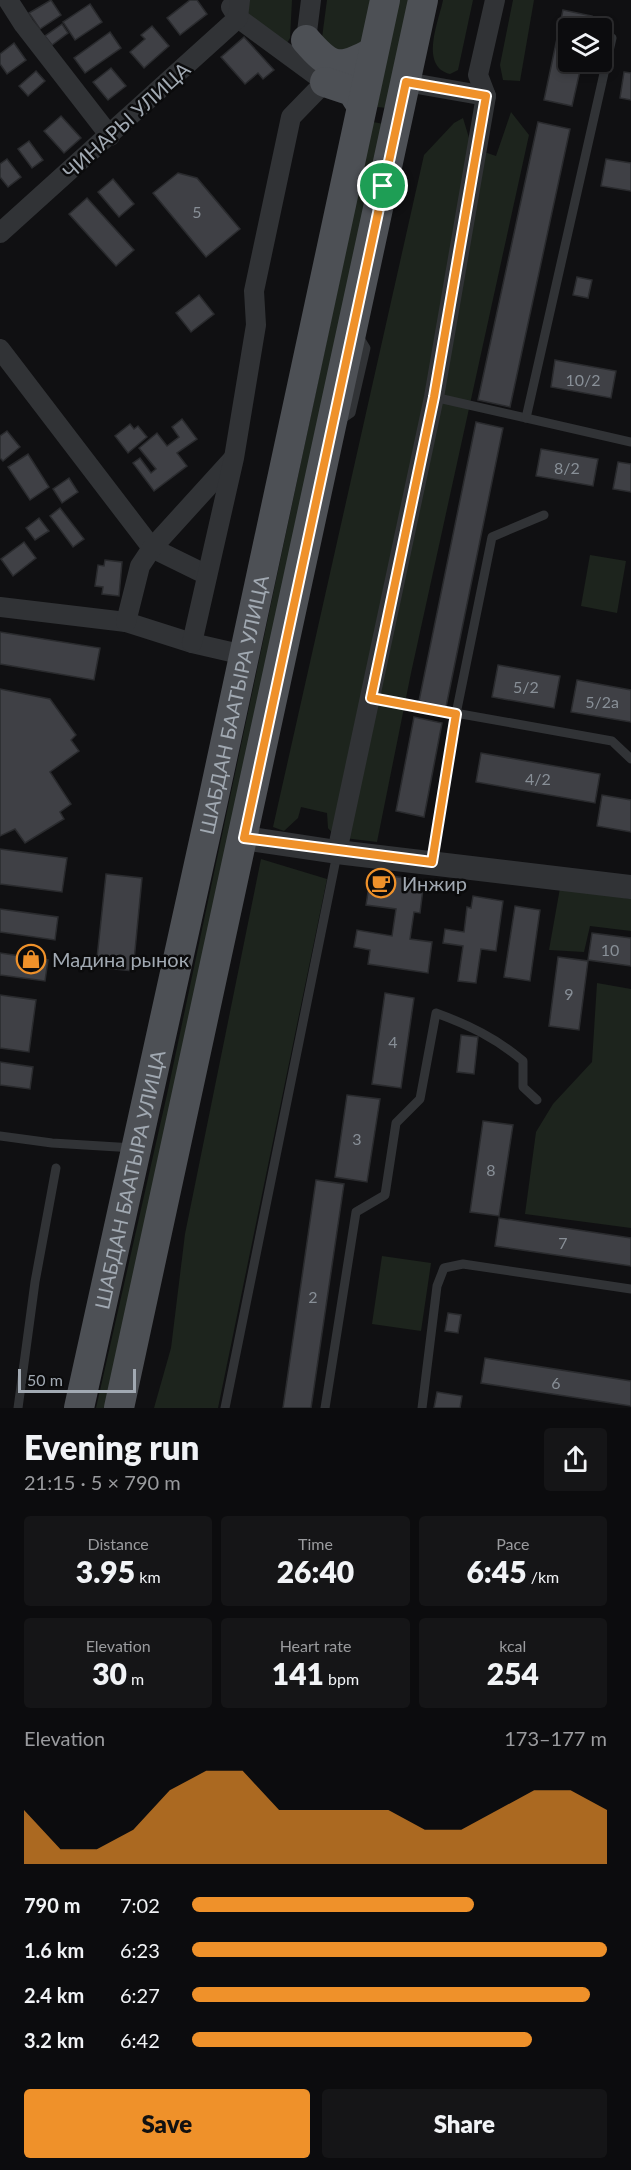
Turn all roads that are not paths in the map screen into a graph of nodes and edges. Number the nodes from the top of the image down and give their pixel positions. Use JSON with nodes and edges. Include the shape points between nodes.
{"nodes":[{"id":1,"x":8,"y":0,"type":"edge"},
{"id":2,"x":227,"y":0,"type":"edge"},
{"id":3,"x":311,"y":0,"type":"edge"},
{"id":4,"x":385,"y":0,"type":"edge"},
{"id":5,"x":423,"y":0,"type":"edge"},
{"id":6,"x":495,"y":0,"type":"edge"},
{"id":7,"x":239,"y":9,"type":"edge"},
{"id":8,"x":306,"y":40,"type":"junction"},
{"id":9,"x":373,"y":52,"type":"junction"},
{"id":10,"x":604,"y":72,"type":"edge"},
{"id":11,"x":325,"y":82,"type":"junction"},
{"id":12,"x":406,"y":82,"type":"junction"},
{"id":13,"x":486,"y":96,"type":"junction"},
{"id":14,"x":361,"y":105,"type":"junction"},
{"id":15,"x":110,"y":136,"type":"junction"},
{"id":16,"x":0,"y":233,"type":"edge"},
{"id":17,"x":0,"y":349,"type":"edge"},
{"id":18,"x":434,"y":397,"type":"junction"},
{"id":19,"x":526,"y":418,"type":"junction"},
{"id":20,"x":631,"y":442,"type":"edge"},
{"id":21,"x":234,"y":458,"type":"junction"},
{"id":22,"x":544,"y":515,"type":"dead end"},
{"id":23,"x":152,"y":548,"type":"junction"},
{"id":24,"x":207,"y":575,"type":"junction"},
{"id":25,"x":0,"y":607,"type":"edge"},
{"id":26,"x":126,"y":622,"type":"junction"},
{"id":27,"x":192,"y":643,"type":"junction"},
{"id":28,"x":244,"y":655,"type":"junction"},
{"id":29,"x":371,"y":698,"type":"junction"},
{"id":30,"x":456,"y":714,"type":"junction"},
{"id":31,"x":631,"y":759,"type":"edge"},
{"id":32,"x":244,"y":838,"type":"junction"},
{"id":33,"x":338,"y":852,"type":"junction"},
{"id":34,"x":432,"y":862,"type":"junction"},
{"id":35,"x":631,"y":887,"type":"edge"},
{"id":36,"x":537,"y":1100,"type":"dead end"},
{"id":37,"x":0,"y":1136,"type":"edge"},
{"id":38,"x":136,"y":1148,"type":"junction"},
{"id":39,"x":56,"y":1168,"type":"dead end"},
{"id":40,"x":631,"y":1289,"type":"edge"},
{"id":41,"x":18,"y":1408,"type":"edge"},
{"id":42,"x":79,"y":1408,"type":"edge"},
{"id":43,"x":119,"y":1408,"type":"edge"},
{"id":44,"x":225,"y":1408,"type":"edge"},
{"id":45,"x":325,"y":1408,"type":"edge"},
{"id":46,"x":422,"y":1408,"type":"edge"}],
"edges":[{"from":1,"to":15,"type":"street"},
{"from":2,"to":7,"type":"street"},
{"from":3,"to":8,"type":"street"},
{"from":4,"to":9,"type":"main road","name":"ШАБДАН БААТЫРА УЛИЦА"},
{"from":5,"to":12,"type":"main road","name":"ШАБДАН БААТЫРА УЛИЦА"},
{"from":6,"to":13,"type":"street","via":[[478,75]]},
{"from":7,"to":11,"type":"street"},
{"from":7,"to":15,"type":"street","name":"ЧИНАРЫ УЛИЦА"},
{"from":8,"to":9,"type":"main road","via":[[322,59],[336,64],[351,65]]},
{"from":8,"to":11,"type":"street"},
{"from":9,"to":14,"type":"main road","name":"ШАБДАН БААТЫРА УЛИЦА"},
{"from":10,"to":19,"type":"lane"},
{"from":11,"to":14,"type":"main road","via":[[352,91]]},
{"from":11,"to":21,"type":"street","via":[[291,117],[254,291],[256,325]]},
{"from":12,"to":13,"type":"street"},
{"from":12,"to":32,"type":"main road","name":"ШАБДАН БААТЫРА УЛИЦА"},
{"from":13,"to":18,"type":"street"},
{"from":14,"to":28,"type":"main road","name":"ШАБДАН БААТЫРА УЛИЦА"},
{"from":15,"to":16,"type":"street","name":"ЧИНАРЫ УЛИЦА"},
{"from":17,"to":23,"type":"street"},
{"from":18,"to":19,"type":"lane"},
{"from":18,"to":29,"type":"street"},
{"from":19,"to":20,"type":"lane"},
{"from":21,"to":23,"type":"street"},
{"from":21,"to":24,"type":"street"},
{"from":22,"to":30,"type":"lane","via":[[492,537]]},
{"from":23,"to":24,"type":"street"},
{"from":23,"to":26,"type":"street","via":[[140,566]]},
{"from":24,"to":27,"type":"street"},
{"from":25,"to":26,"type":"street"},
{"from":26,"to":27,"type":"street"},
{"from":27,"to":28,"type":"street"},
{"from":28,"to":38,"type":"main road","name":"ШАБДАН БААТЫРА УЛИЦА"},
{"from":29,"to":30,"type":"lane"},
{"from":29,"to":33,"type":"street"},
{"from":30,"to":31,"type":"lane","via":[[612,741]]},
{"from":30,"to":34,"type":"lane"},
{"from":32,"to":33,"type":"street"},
{"from":32,"to":43,"type":"main road","name":"ШАБДАН БААТЫРА УЛИЦА"},
{"from":33,"to":34,"type":"street"},
{"from":33,"to":44,"type":"lane"},
{"from":34,"to":35,"type":"street"},
{"from":36,"to":45,"type":"lane","via":[[523,1087],[522,1061],[503,1044],[475,1027],[436,1013],[420,1099],[396,1123],[385,1195],[356,1212]]},
{"from":37,"to":38,"type":"lane"},
{"from":38,"to":42,"type":"main road","name":"ШАБДАН БААТЫРА УЛИЦА"},
{"from":39,"to":41,"type":"lane"},
{"from":40,"to":46,"type":"lane","via":[[463,1264],[444,1268],[437,1286]]}]}
